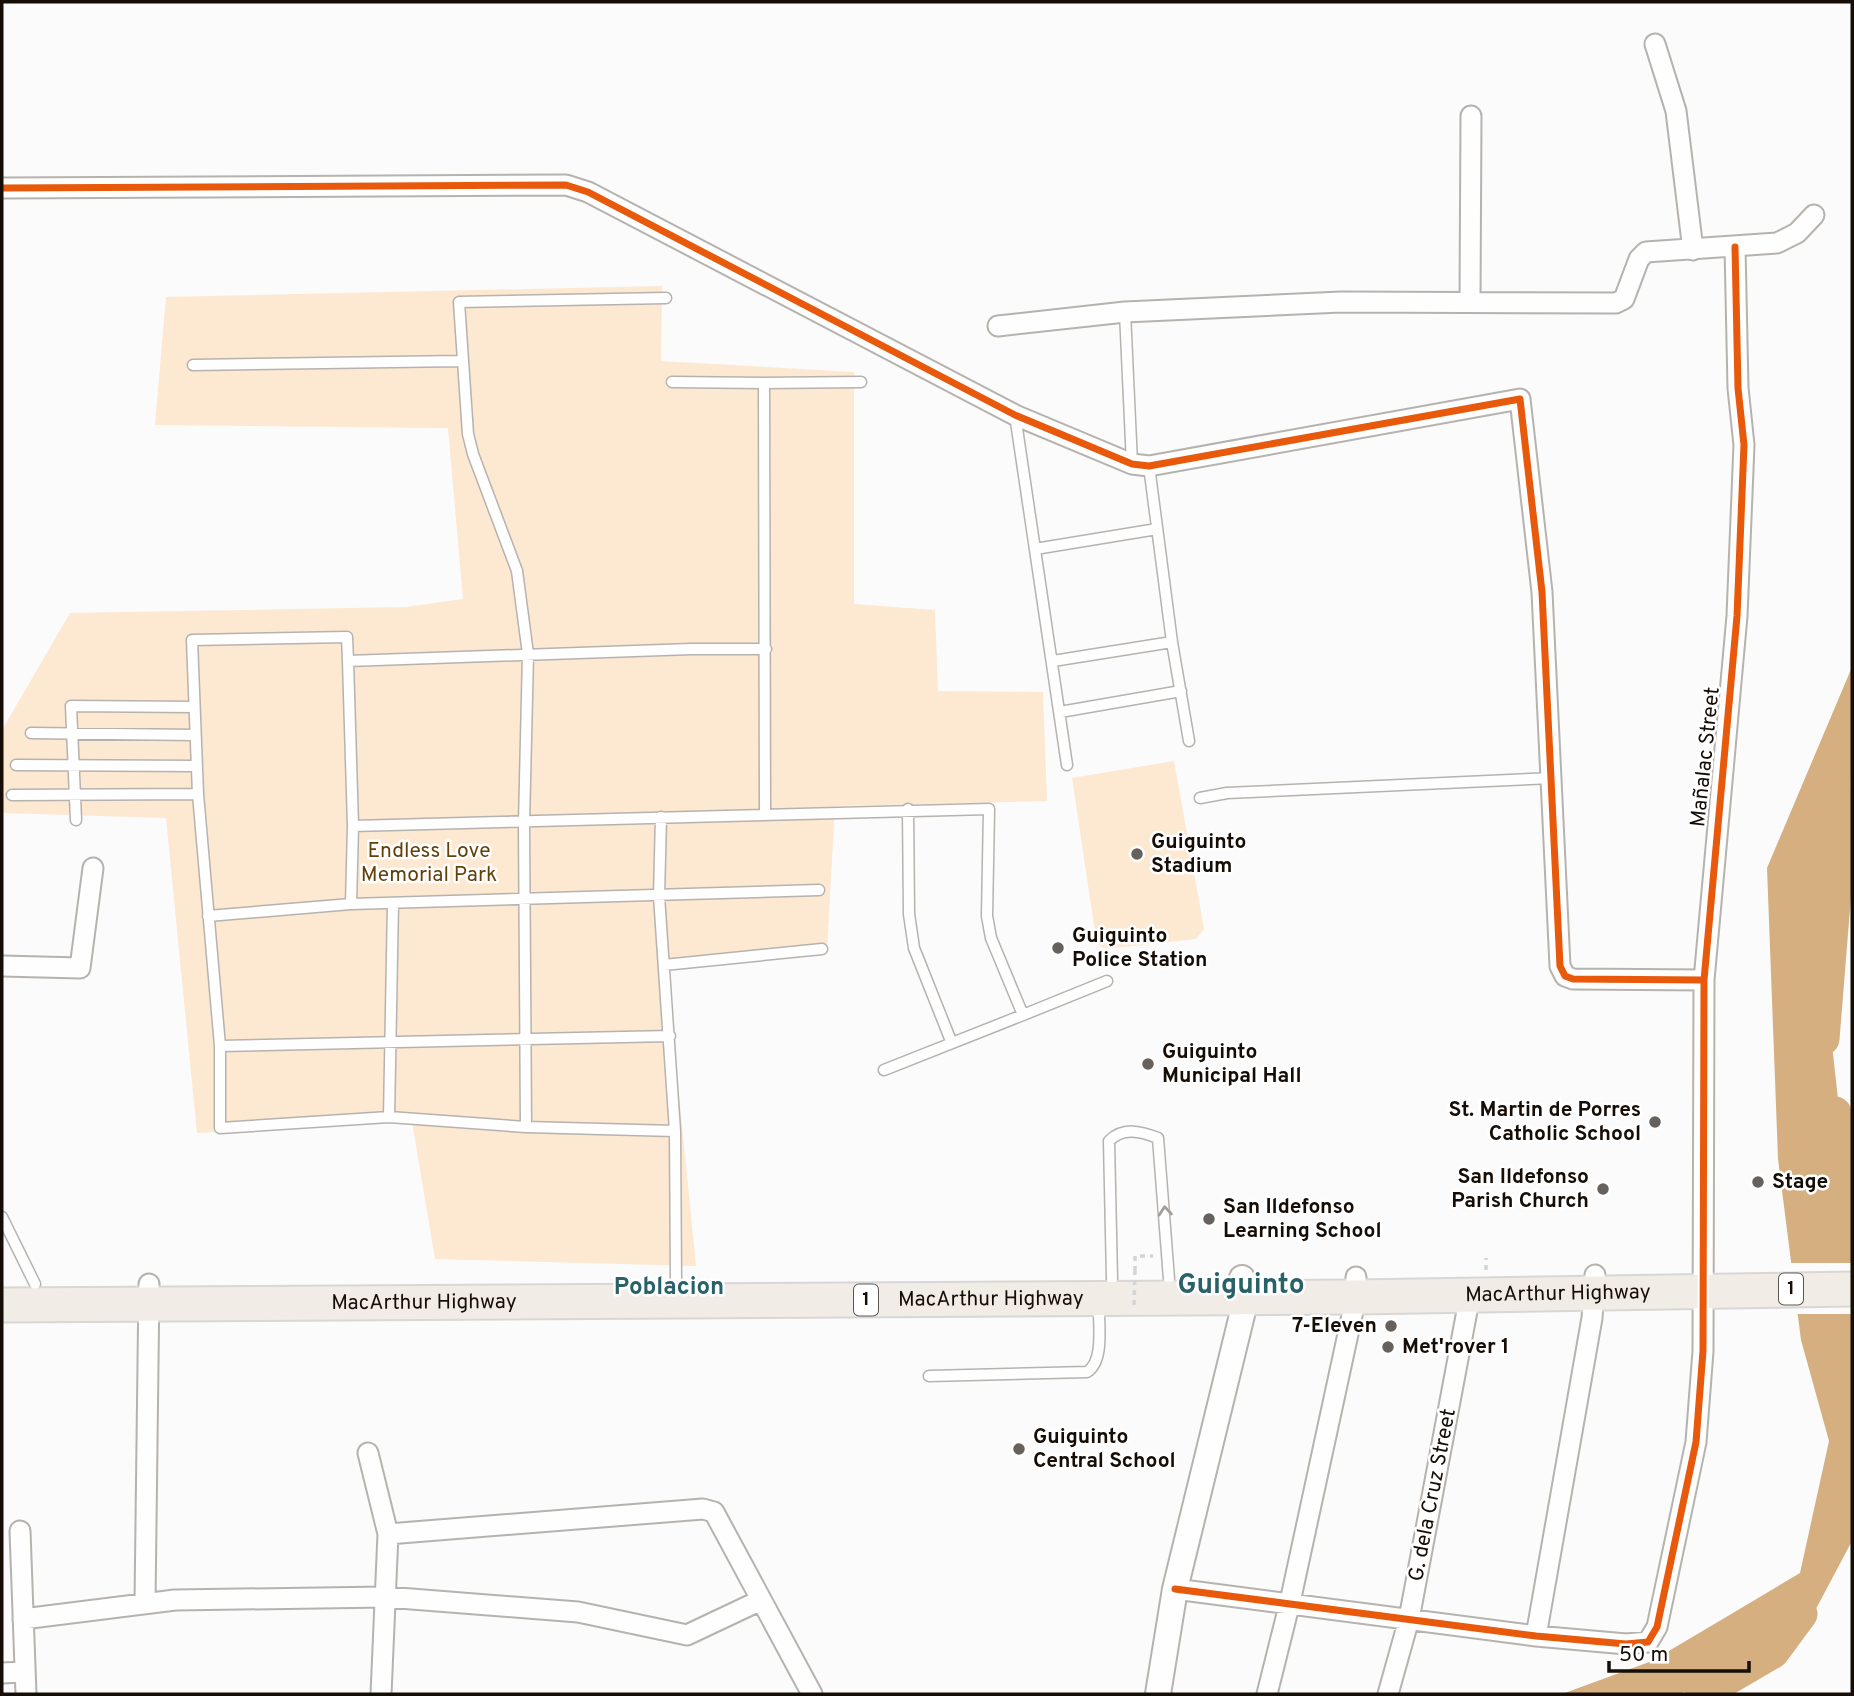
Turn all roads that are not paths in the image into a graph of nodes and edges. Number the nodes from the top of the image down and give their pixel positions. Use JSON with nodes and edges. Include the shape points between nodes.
{"nodes":[{"id":1,"x":1655,"y":44,"type":"dead end"},
{"id":2,"x":1471,"y":116,"type":"dead end"},
{"id":3,"x":2,"y":188,"type":"edge"},
{"id":4,"x":1814,"y":215,"type":"dead end"},
{"id":5,"x":1735,"y":247,"type":"junction"},
{"id":6,"x":1693,"y":250,"type":"junction"},
{"id":7,"x":666,"y":298,"type":"dead end"},
{"id":8,"x":1471,"y":301,"type":"junction"},
{"id":9,"x":1125,"y":312,"type":"junction"},
{"id":10,"x":998,"y":326,"type":"dead end"},
{"id":11,"x":461,"y":361,"type":"junction"},
{"id":12,"x":193,"y":365,"type":"dead end"},
{"id":13,"x":672,"y":382,"type":"dead end"},
{"id":14,"x":861,"y":382,"type":"dead end"},
{"id":15,"x":764,"y":383,"type":"junction"},
{"id":16,"x":1015,"y":415,"type":"junction"},
{"id":17,"x":1140,"y":465,"type":"junction"},
{"id":18,"x":1157,"y":529,"type":"junction"},
{"id":19,"x":1035,"y":549,"type":"junction"},
{"id":20,"x":1172,"y":642,"type":"junction"},
{"id":21,"x":766,"y":649,"type":"junction"},
{"id":22,"x":528,"y":654,"type":"junction"},
{"id":23,"x":348,"y":661,"type":"junction"},
{"id":24,"x":1053,"y":661,"type":"junction"},
{"id":25,"x":1181,"y":691,"type":"junction"},
{"id":26,"x":194,"y":708,"type":"junction"},
{"id":27,"x":1060,"y":712,"type":"junction"},
{"id":28,"x":31,"y":733,"type":"dead end"},
{"id":29,"x":72,"y":733,"type":"junction"},
{"id":30,"x":195,"y":735,"type":"junction"},
{"id":31,"x":1189,"y":741,"type":"dead end"},
{"id":32,"x":16,"y":765,"type":"dead end"},
{"id":33,"x":1066,"y":765,"type":"dead end"},
{"id":34,"x":196,"y":766,"type":"junction"},
{"id":35,"x":74,"y":767,"type":"junction"},
{"id":36,"x":1553,"y":778,"type":"junction"},
{"id":37,"x":198,"y":794,"type":"junction"},
{"id":38,"x":12,"y":795,"type":"dead end"},
{"id":39,"x":75,"y":795,"type":"junction"},
{"id":40,"x":1200,"y":798,"type":"dead end"},
{"id":41,"x":908,"y":809,"type":"junction"},
{"id":42,"x":765,"y":815,"type":"junction"},
{"id":43,"x":661,"y":817,"type":"junction"},
{"id":44,"x":76,"y":820,"type":"dead end"},
{"id":45,"x":524,"y":823,"type":"junction"},
{"id":46,"x":353,"y":826,"type":"junction"},
{"id":47,"x":93,"y":868,"type":"dead end"},
{"id":48,"x":819,"y":890,"type":"dead end"},
{"id":49,"x":659,"y":897,"type":"junction"},
{"id":50,"x":526,"y":900,"type":"junction"},
{"id":51,"x":393,"y":903,"type":"junction"},
{"id":52,"x":351,"y":904,"type":"junction"},
{"id":53,"x":208,"y":916,"type":"junction"},
{"id":54,"x":822,"y":949,"type":"dead end"},
{"id":55,"x":664,"y":965,"type":"junction"},
{"id":56,"x":2,"y":966,"type":"edge"},
{"id":57,"x":1704,"y":980,"type":"junction"},
{"id":58,"x":1107,"y":981,"type":"dead end"},
{"id":59,"x":1023,"y":1015,"type":"junction"},
{"id":60,"x":670,"y":1035,"type":"junction"},
{"id":61,"x":524,"y":1037,"type":"junction"},
{"id":62,"x":391,"y":1040,"type":"junction"},
{"id":63,"x":951,"y":1041,"type":"junction"},
{"id":64,"x":220,"y":1046,"type":"junction"},
{"id":65,"x":884,"y":1070,"type":"dead end"},
{"id":66,"x":389,"y":1118,"type":"junction"},
{"id":67,"x":526,"y":1127,"type":"junction"},
{"id":68,"x":675,"y":1131,"type":"junction"},
{"id":69,"x":2,"y":1217,"type":"edge"},
{"id":70,"x":1852,"y":1270,"type":"edge"},
{"id":71,"x":1120,"y":1276,"type":"junction"},
{"id":72,"x":1169,"y":1279,"type":"junction"},
{"id":73,"x":676,"y":1280,"type":"junction"},
{"id":74,"x":1717,"y":1280,"type":"junction"},
{"id":75,"x":1595,"y":1283,"type":"junction"},
{"id":76,"x":2,"y":1284,"type":"edge"},
{"id":77,"x":35,"y":1284,"type":"junction"},
{"id":78,"x":1356,"y":1287,"type":"junction"},
{"id":79,"x":1242,"y":1288,"type":"junction"},
{"id":80,"x":1852,"y":1289,"type":"edge"},
{"id":81,"x":149,"y":1294,"type":"junction"},
{"id":82,"x":1470,"y":1295,"type":"junction"},
{"id":83,"x":2,"y":1305,"type":"edge"},
{"id":84,"x":929,"y":1376,"type":"dead end"},
{"id":85,"x":368,"y":1453,"type":"dead end"},
{"id":86,"x":20,"y":1531,"type":"dead end"},
{"id":87,"x":388,"y":1534,"type":"junction"},
{"id":88,"x":1175,"y":1588,"type":"junction"},
{"id":89,"x":386,"y":1597,"type":"junction"},
{"id":90,"x":759,"y":1601,"type":"junction"},
{"id":91,"x":1290,"y":1602,"type":"junction"},
{"id":92,"x":145,"y":1603,"type":"junction"},
{"id":93,"x":23,"y":1619,"type":"junction"},
{"id":94,"x":1409,"y":1619,"type":"junction"},
{"id":95,"x":1536,"y":1636,"type":"junction"},
{"id":96,"x":23,"y":1671,"type":"junction"},
{"id":97,"x":2,"y":1673,"type":"edge"},
{"id":98,"x":803,"y":1692,"type":"edge"},
{"id":99,"x":26,"y":1694,"type":"edge"},
{"id":100,"x":381,"y":1694,"type":"edge"},
{"id":101,"x":1158,"y":1694,"type":"edge"},
{"id":102,"x":1267,"y":1694,"type":"edge"},
{"id":103,"x":1388,"y":1694,"type":"edge"}],
"edges":[{"from":1,"to":6,"type":"street","via":[[1676,111]]},
{"from":2,"to":8,"type":"street"},
{"from":3,"to":16,"type":"street","via":[[566,185],[588,192]]},
{"from":4,"to":5,"type":"street","via":[[1797,233],[1777,243]]},
{"from":5,"to":6,"type":"street"},
{"from":5,"to":57,"type":"street","name":"Mañalac Street","via":[[1744,445],[1737,616]]},
{"from":6,"to":8,"type":"street","via":[[1646,252],[1624,299],[1616,303]]},
{"from":7,"to":11,"type":"lane","via":[[460,302]]},
{"from":8,"to":9,"type":"street"},
{"from":9,"to":10,"type":"street"},
{"from":9,"to":17,"type":"lane"},
{"from":11,"to":12,"type":"lane"},
{"from":11,"to":22,"type":"lane","via":[[473,454],[517,571]]},
{"from":13,"to":15,"type":"lane"},
{"from":14,"to":15,"type":"lane"},
{"from":15,"to":21,"type":"lane"},
{"from":16,"to":17,"type":"street"},
{"from":16,"to":19,"type":"lane"},
{"from":17,"to":18,"type":"lane"},
{"from":17,"to":36,"type":"street","via":[[1520,399],[1540,561]]},
{"from":18,"to":19,"type":"lane"},
{"from":18,"to":20,"type":"lane"},
{"from":19,"to":24,"type":"lane"},
{"from":20,"to":24,"type":"lane"},
{"from":20,"to":25,"type":"lane"},
{"from":21,"to":22,"type":"lane"},
{"from":21,"to":42,"type":"lane"},
{"from":22,"to":23,"type":"lane"},
{"from":22,"to":45,"type":"lane"},
{"from":23,"to":26,"type":"lane","via":[[347,637],[192,640]]},
{"from":23,"to":46,"type":"lane"},
{"from":24,"to":27,"type":"lane"},
{"from":25,"to":27,"type":"lane"},
{"from":25,"to":31,"type":"lane"},
{"from":26,"to":29,"type":"lane","via":[[71,706]]},
{"from":26,"to":30,"type":"lane"},
{"from":27,"to":33,"type":"lane"},
{"from":28,"to":29,"type":"lane"},
{"from":29,"to":30,"type":"lane"},
{"from":29,"to":35,"type":"lane"},
{"from":30,"to":34,"type":"lane"},
{"from":32,"to":35,"type":"lane"},
{"from":34,"to":35,"type":"lane"},
{"from":34,"to":37,"type":"lane"},
{"from":35,"to":39,"type":"lane"},
{"from":36,"to":40,"type":"lane"},
{"from":36,"to":57,"type":"street","via":[[1560,966],[1565,976]]},
{"from":37,"to":39,"type":"lane"},
{"from":37,"to":53,"type":"lane"},
{"from":38,"to":39,"type":"lane"},
{"from":39,"to":44,"type":"lane"},
{"from":41,"to":42,"type":"lane"},
{"from":41,"to":59,"type":"lane","via":[[989,809],[990,938]]},
{"from":41,"to":63,"type":"lane","via":[[909,914],[914,948]]},
{"from":42,"to":43,"type":"lane"},
{"from":43,"to":45,"type":"lane"},
{"from":43,"to":49,"type":"lane"},
{"from":45,"to":46,"type":"lane"},
{"from":45,"to":50,"type":"lane"},
{"from":46,"to":52,"type":"lane"},
{"from":47,"to":56,"type":"street","via":[[80,968]]},
{"from":48,"to":49,"type":"lane"},
{"from":49,"to":50,"type":"lane"},
{"from":49,"to":55,"type":"lane"},
{"from":50,"to":51,"type":"lane"},
{"from":50,"to":61,"type":"lane"},
{"from":51,"to":52,"type":"lane"},
{"from":51,"to":62,"type":"lane"},
{"from":52,"to":53,"type":"lane"},
{"from":53,"to":64,"type":"lane"},
{"from":54,"to":55,"type":"lane"},
{"from":55,"to":60,"type":"lane"},
{"from":57,"to":74,"type":"street","name":"Mañalac Street","via":[[1702,1247]]},
{"from":58,"to":59,"type":"lane"},
{"from":59,"to":63,"type":"lane"},
{"from":60,"to":61,"type":"lane"},
{"from":60,"to":68,"type":"lane"},
{"from":61,"to":62,"type":"lane"},
{"from":61,"to":67,"type":"lane"},
{"from":62,"to":64,"type":"lane"},
{"from":62,"to":66,"type":"lane"},
{"from":63,"to":65,"type":"lane"},
{"from":64,"to":66,"type":"lane","via":[[220,1128]]},
{"from":66,"to":67,"type":"lane"},
{"from":67,"to":68,"type":"lane"},
{"from":68,"to":73,"type":"lane"},
{"from":69,"to":77,"type":"lane"},
{"from":70,"to":74,"type":"highway","name":"MacArthur Highway","number":"1"},
{"from":71,"to":72,"type":"highway","name":"MacArthur Highway","number":"1"},
{"from":72,"to":71,"type":"lane","one_way":true,"via":[[1158,1138],[1131,1131],[1109,1141]]},
{"from":71,"to":73,"type":"highway","name":"MacArthur Highway","number":"1"},
{"from":71,"to":79,"type":"highway","name":"MacArthur Highway","number":"1"},
{"from":71,"to":81,"type":"highway","name":"MacArthur Highway","number":"1"},
{"from":71,"to":84,"type":"lane","via":[[1094,1368],[1087,1372]]},
{"from":72,"to":79,"type":"highway","name":"MacArthur Highway","number":"1"},
{"from":73,"to":81,"type":"highway","name":"MacArthur Highway","number":"1"},
{"from":74,"to":75,"type":"highway","name":"MacArthur Highway","number":"1"},
{"from":74,"to":80,"type":"highway","name":"MacArthur Highway","number":"1"},
{"from":74,"to":95,"type":"street","name":"Mañalac Street","via":[[1703,1351],[1696,1442],[1657,1627],[1648,1642],[1626,1644]]},
{"from":75,"to":78,"type":"highway","name":"MacArthur Highway","number":"1"},
{"from":75,"to":82,"type":"highway","name":"MacArthur Highway","number":"1"},
{"from":75,"to":95,"type":"street"},
{"from":76,"to":77,"type":"highway","name":"MacArthur Highway","number":"1"},
{"from":77,"to":81,"type":"highway","name":"MacArthur Highway","number":"1"},
{"from":78,"to":79,"type":"highway","name":"MacArthur Highway","number":"1"},
{"from":78,"to":82,"type":"highway","name":"MacArthur Highway","number":"1"},
{"from":78,"to":91,"type":"street"},
{"from":79,"to":88,"type":"street","via":[[1242,1315]]},
{"from":81,"to":83,"type":"highway","name":"MacArthur Highway","number":"1"},
{"from":81,"to":92,"type":"street"},
{"from":82,"to":94,"type":"street","name":"G. dela Cruz Street"},
{"from":85,"to":87,"type":"street"},
{"from":86,"to":93,"type":"street"},
{"from":87,"to":89,"type":"street"},
{"from":87,"to":90,"type":"street","via":[[704,1509],[720,1519]]},
{"from":88,"to":91,"type":"street"},
{"from":88,"to":101,"type":"street"},
{"from":89,"to":90,"type":"street","via":[[578,1612],[679,1635]]},
{"from":89,"to":92,"type":"street"},
{"from":89,"to":100,"type":"street"},
{"from":90,"to":98,"type":"street"},
{"from":91,"to":94,"type":"street"},
{"from":91,"to":102,"type":"street"},
{"from":92,"to":93,"type":"street"},
{"from":93,"to":96,"type":"street"},
{"from":94,"to":95,"type":"street"},
{"from":94,"to":103,"type":"street","name":"G. dela Cruz Street"},
{"from":96,"to":97,"type":"street"},
{"from":96,"to":99,"type":"street"}]}
